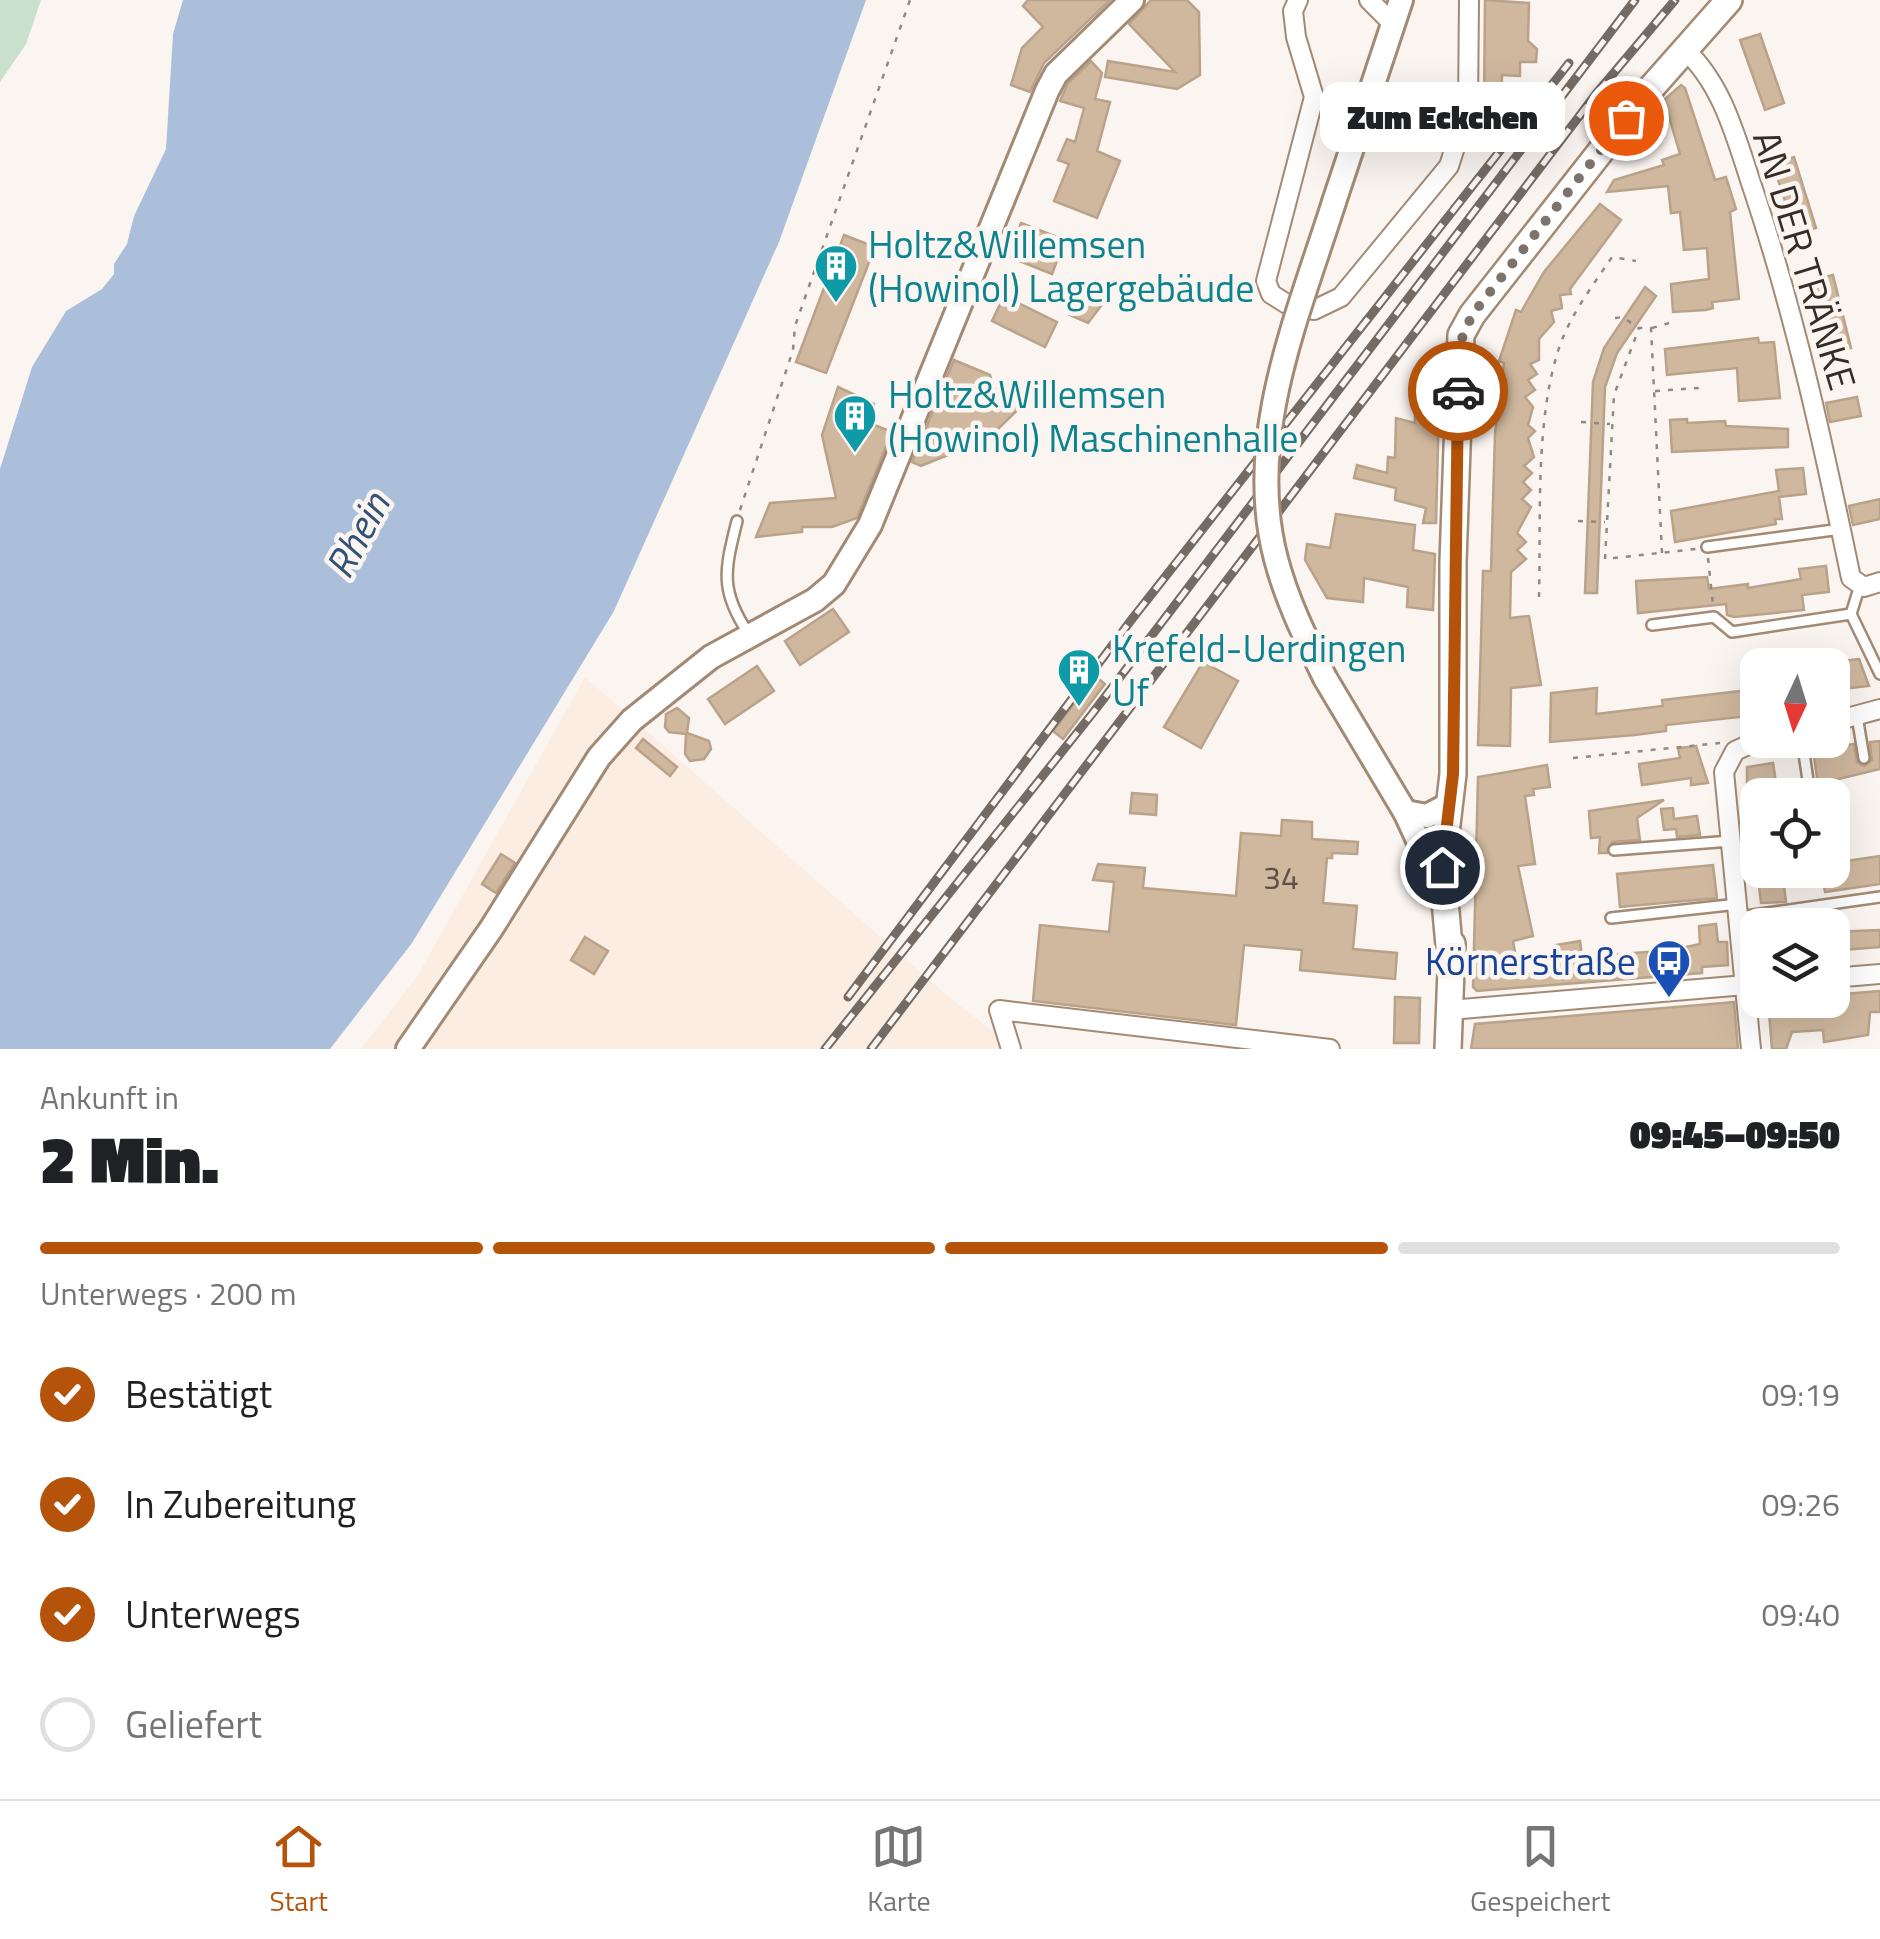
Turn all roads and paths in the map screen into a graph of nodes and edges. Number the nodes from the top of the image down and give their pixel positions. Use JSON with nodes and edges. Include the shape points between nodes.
{"nodes":[{"id":1,"x":910,"y":0,"type":"edge"},
{"id":2,"x":1132,"y":0,"type":"edge"},
{"id":3,"x":1298,"y":0,"type":"edge"},
{"id":4,"x":1370,"y":0,"type":"edge"},
{"id":5,"x":1400,"y":0,"type":"edge"},
{"id":6,"x":1469,"y":0,"type":"edge"},
{"id":7,"x":1729,"y":0,"type":"edge"},
{"id":8,"x":1392,"y":23,"type":"junction"},
{"id":9,"x":1684,"y":49,"type":"junction"},
{"id":10,"x":1636,"y":261,"type":"dead end"},
{"id":11,"x":1615,"y":318,"type":"dead end"},
{"id":12,"x":1669,"y":324,"type":"dead end"},
{"id":13,"x":1639,"y":328,"type":"junction"},
{"id":14,"x":1651,"y":328,"type":"junction"},
{"id":15,"x":1700,"y":384,"type":"dead end"},
{"id":16,"x":1654,"y":391,"type":"junction"},
{"id":17,"x":1581,"y":422,"type":"dead end"},
{"id":18,"x":1611,"y":425,"type":"junction"},
{"id":19,"x":737,"y":521,"type":"joint"},
{"id":20,"x":1578,"y":521,"type":"dead end"},
{"id":21,"x":1606,"y":523,"type":"junction"},
{"id":22,"x":1841,"y":529,"type":"junction"},
{"id":23,"x":1707,"y":547,"type":"junction"},
{"id":24,"x":1662,"y":553,"type":"junction"},
{"id":25,"x":1880,"y":582,"type":"edge"},
{"id":26,"x":1860,"y":586,"type":"junction"},
{"id":27,"x":1539,"y":597,"type":"dead end"},
{"id":28,"x":1851,"y":614,"type":"junction"},
{"id":29,"x":1714,"y":618,"type":"junction"},
{"id":30,"x":1652,"y":626,"type":"dead end"},
{"id":31,"x":750,"y":634,"type":"junction"},
{"id":32,"x":1880,"y":674,"type":"edge"},
{"id":33,"x":1880,"y":708,"type":"edge"},
{"id":34,"x":1858,"y":716,"type":"junction"},
{"id":35,"x":1850,"y":718,"type":"edge"},
{"id":36,"x":1740,"y":743,"type":"edge"},
{"id":37,"x":1740,"y":751,"type":"edge"},
{"id":38,"x":1573,"y":758,"type":"dead end"},
{"id":39,"x":1864,"y":758,"type":"dead end"},
{"id":40,"x":1453,"y":774,"type":"junction"},
{"id":41,"x":1450,"y":804,"type":"junction"},
{"id":42,"x":1405,"y":812,"type":"junction"},
{"id":43,"x":1732,"y":841,"type":"junction"},
{"id":44,"x":1614,"y":850,"type":"dead end"},
{"id":45,"x":1442,"y":893,"type":"junction"},
{"id":46,"x":1880,"y":897,"type":"edge"},
{"id":47,"x":1739,"y":911,"type":"junction"},
{"id":48,"x":1740,"y":917,"type":"edge"},
{"id":49,"x":1610,"y":918,"type":"dead end"},
{"id":50,"x":1450,"y":957,"type":"junction"},
{"id":51,"x":1880,"y":974,"type":"edge"},
{"id":52,"x":1850,"y":976,"type":"edge"},
{"id":53,"x":1740,"y":986,"type":"edge"},
{"id":54,"x":1450,"y":1010,"type":"junction"},
{"id":55,"x":1752,"y":1018,"type":"edge"},
{"id":56,"x":408,"y":1049,"type":"edge"},
{"id":57,"x":1011,"y":1049,"type":"edge"},
{"id":58,"x":1330,"y":1049,"type":"edge"},
{"id":59,"x":1448,"y":1049,"type":"edge"},
{"id":60,"x":1752,"y":1049,"type":"edge"}],
"edges":[{"from":1,"to":19,"type":"path","via":[[795,326]]},
{"from":2,"to":31,"type":"street","via":[[1046,91],[848,568],[814,600]]},
{"from":3,"to":6,"type":"street","via":[[1296,37],[1314,98],[1266,281],[1271,294],[1287,304],[1314,310],[1341,298],[1449,166],[1468,106]]},
{"from":4,"to":8,"type":"street"},
{"from":5,"to":8,"type":"street"},
{"from":7,"to":9,"type":"main road"},
{"from":8,"to":42,"type":"street","bridge":true,"via":[[1284,362],[1268,455],[1267,509],[1294,612]]},
{"from":9,"to":22,"type":"street","name":"AN DER TRÄNKE","via":[[1714,86],[1766,228]]},
{"from":9,"to":40,"type":"main road","via":[[1461,335]]},
{"from":10,"to":27,"type":"path","via":[[1612,257],[1558,348],[1548,390]]},
{"from":11,"to":13,"type":"path"},
{"from":12,"to":14,"type":"path"},
{"from":13,"to":14,"type":"path"},
{"from":13,"to":18,"type":"path","via":[[1614,395]]},
{"from":14,"to":16,"type":"path"},
{"from":15,"to":16,"type":"path"},
{"from":16,"to":24,"type":"path"},
{"from":17,"to":18,"type":"path"},
{"from":18,"to":21,"type":"path"},
{"from":19,"to":31,"type":"lane","via":[[724,576],[734,612]]},
{"from":20,"to":21,"type":"path"},
{"from":21,"to":24,"type":"path","via":[[1605,559]]},
{"from":22,"to":23,"type":"lane"},
{"from":22,"to":26,"type":"street","name":"AN DER TRÄNKE","via":[[1851,578]]},
{"from":23,"to":24,"type":"path"},
{"from":23,"to":29,"type":"path"},
{"from":25,"to":26,"type":"street"},
{"from":26,"to":28,"type":"lane"},
{"from":28,"to":29,"type":"lane","via":[[1732,632]]},
{"from":28,"to":32,"type":"lane"},
{"from":29,"to":30,"type":"lane"},
{"from":31,"to":56,"type":"street","via":[[669,688],[599,757]]},
{"from":33,"to":34,"type":"street"},
{"from":34,"to":35,"type":"street"},
{"from":34,"to":39,"type":"lane"},
{"from":36,"to":38,"type":"path"},
{"from":37,"to":43,"type":"street","via":[[1724,772]]},
{"from":40,"to":41,"type":"main road"},
{"from":40,"to":50,"type":"main road","via":[[1460,843]]},
{"from":41,"to":42,"type":"street","via":[[1427,816]]},
{"from":41,"to":45,"type":"main road"},
{"from":42,"to":45,"type":"street"},
{"from":43,"to":44,"type":"lane"},
{"from":43,"to":47,"type":"street"},
{"from":45,"to":50,"type":"main road"},
{"from":46,"to":47,"type":"lane"},
{"from":47,"to":48,"type":"street"},
{"from":47,"to":49,"type":"lane"},
{"from":50,"to":54,"type":"main road"},
{"from":51,"to":52,"type":"street"},
{"from":53,"to":54,"type":"street"},
{"from":54,"to":59,"type":"main road"},
{"from":55,"to":60,"type":"street"},
{"from":57,"to":58,"type":"street","via":[[999,1010]]}]}
